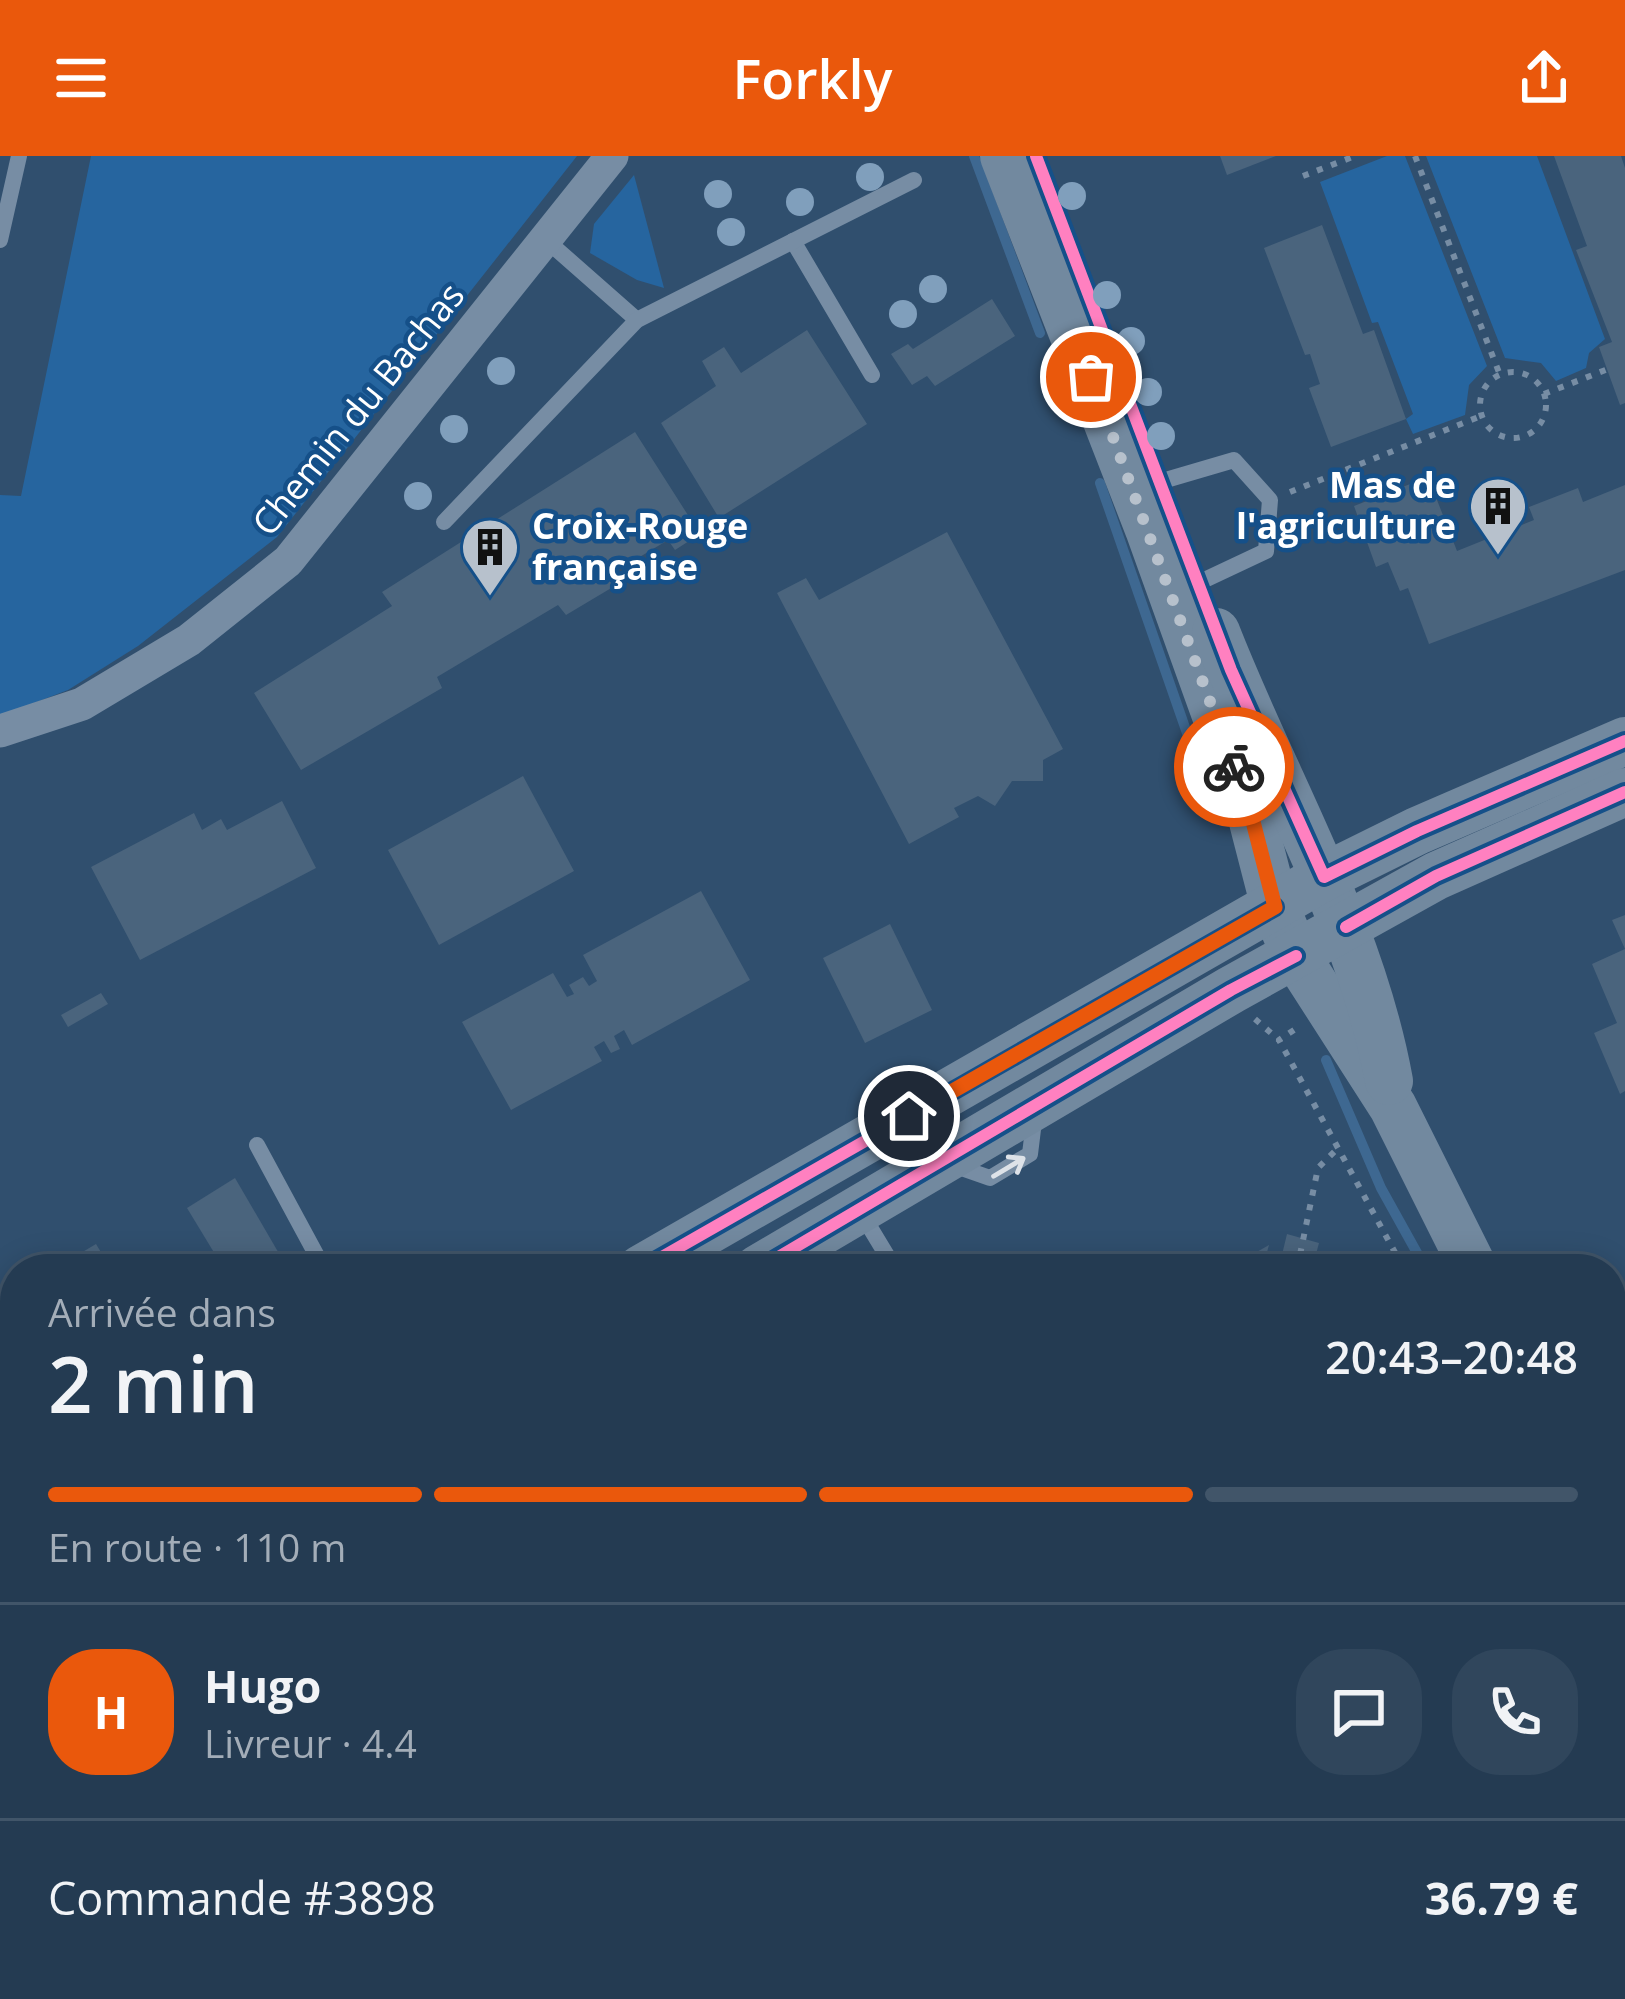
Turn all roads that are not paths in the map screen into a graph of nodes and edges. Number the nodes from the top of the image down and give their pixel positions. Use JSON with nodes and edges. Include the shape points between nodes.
{"nodes":[{"id":1,"x":19,"y":156,"type":"edge"},
{"id":2,"x":612,"y":156,"type":"edge"},
{"id":3,"x":1004,"y":156,"type":"edge"},
{"id":4,"x":1036,"y":156,"type":"edge"},
{"id":5,"x":914,"y":180,"type":"dead end"},
{"id":6,"x":545,"y":239,"type":"junction"},
{"id":7,"x":0,"y":240,"type":"edge"},
{"id":8,"x":794,"y":241,"type":"junction"},
{"id":9,"x":637,"y":320,"type":"junction"},
{"id":10,"x":872,"y":375,"type":"dead end"},
{"id":11,"x":1159,"y":482,"type":"junction"},
{"id":12,"x":444,"y":522,"type":"dead end"},
{"id":13,"x":1198,"y":584,"type":"junction"},
{"id":14,"x":0,"y":731,"type":"edge"},
{"id":15,"x":1625,"y":741,"type":"edge"},
{"id":16,"x":1625,"y":792,"type":"edge"},
{"id":17,"x":1324,"y":877,"type":"junction"},
{"id":18,"x":1275,"y":907,"type":"junction"},
{"id":19,"x":1346,"y":927,"type":"junction"},
{"id":20,"x":1296,"y":956,"type":"junction"},
{"id":21,"x":1393,"y":1107,"type":"junction"},
{"id":22,"x":257,"y":1144,"type":"dead end"},
{"id":23,"x":860,"y":1210,"type":"junction"},
{"id":24,"x":316,"y":1254,"type":"edge"},
{"id":25,"x":667,"y":1254,"type":"edge"},
{"id":26,"x":795,"y":1254,"type":"edge"},
{"id":27,"x":886,"y":1254,"type":"edge"},
{"id":28,"x":1466,"y":1254,"type":"edge"}],
"edges":[{"from":1,"to":7,"type":"lane"},
{"from":2,"to":6,"type":"street","name":"Chemin du Bachas"},
{"from":3,"to":18,"type":"main road","via":[[1149,529],[1250,810]]},
{"from":4,"to":11,"type":"main road"},
{"from":5,"to":8,"type":"lane"},
{"from":6,"to":9,"type":"lane"},
{"from":6,"to":14,"type":"street","name":"Chemin du Bachas","via":[[288,561],[189,640],[100,694]]},
{"from":8,"to":9,"type":"lane"},
{"from":8,"to":10,"type":"lane"},
{"from":9,"to":12,"type":"lane"},
{"from":11,"to":13,"type":"main road"},
{"from":11,"to":13,"type":"lane","via":[[1234,460],[1270,500],[1265,551]]},
{"from":13,"to":17,"type":"main road"},
{"from":15,"to":17,"type":"main road"},
{"from":16,"to":19,"type":"main road","via":[[1436,876]]},
{"from":17,"to":18,"type":"main road"},
{"from":17,"to":19,"type":"main road"},
{"from":18,"to":20,"type":"main road"},
{"from":18,"to":25,"type":"main road"},
{"from":19,"to":20,"type":"main road"},
{"from":19,"to":21,"type":"main road"},
{"from":20,"to":21,"type":"main road"},
{"from":23,"to":20,"type":"main road","one_way":true},
{"from":21,"to":28,"type":"main road"},
{"from":22,"to":24,"type":"lane"},
{"from":23,"to":26,"type":"main road"},
{"from":23,"to":27,"type":"lane"}]}
